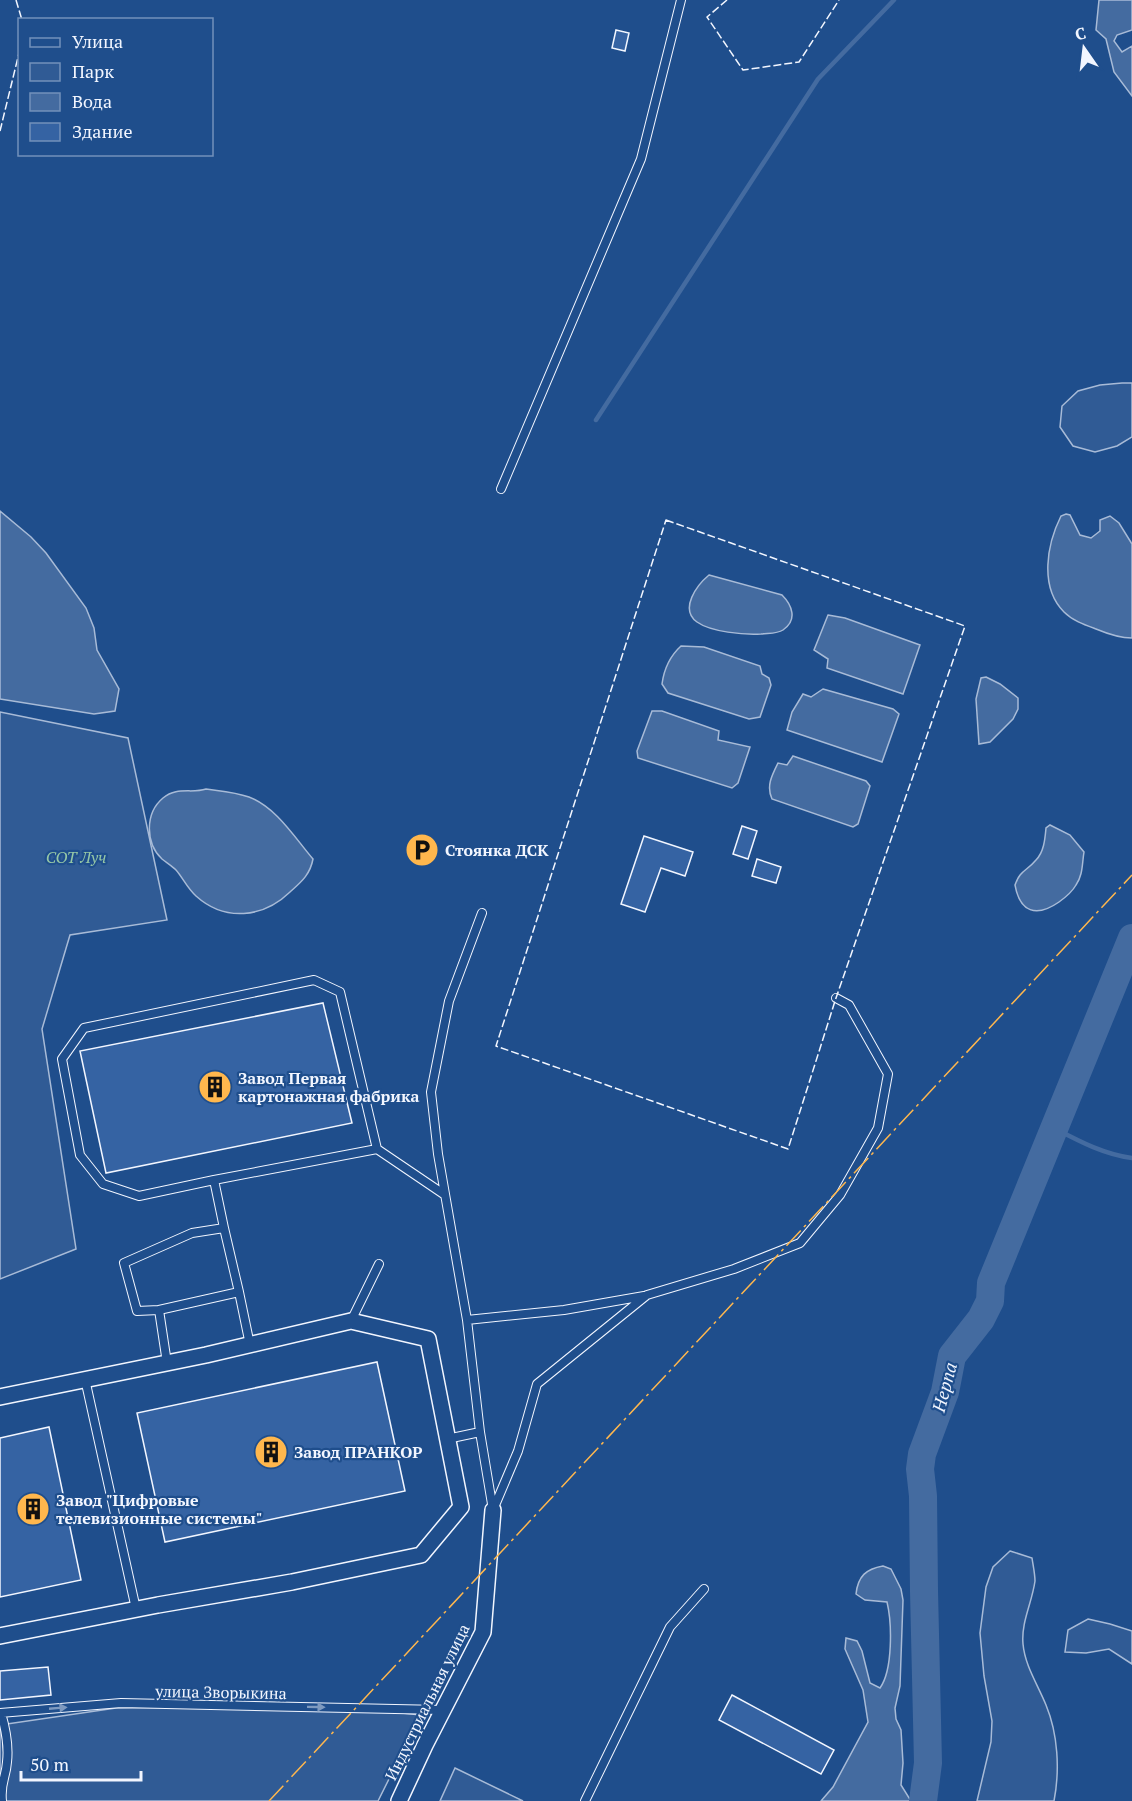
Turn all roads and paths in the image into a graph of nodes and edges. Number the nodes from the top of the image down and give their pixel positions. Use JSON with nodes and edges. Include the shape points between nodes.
{"nodes":[{"id":1,"x":681,"y":0,"type":"edge"},
{"id":2,"x":501,"y":489,"type":"dead end"},
{"id":3,"x":482,"y":913,"type":"dead end"},
{"id":4,"x":836,"y":998,"type":"dead end"},
{"id":5,"x":377,"y":1149,"type":"junction"},
{"id":6,"x":214,"y":1180,"type":"junction"},
{"id":7,"x":445,"y":1195,"type":"junction"},
{"id":8,"x":224,"y":1228,"type":"junction"},
{"id":9,"x":379,"y":1264,"type":"dead end"},
{"id":10,"x":239,"y":1292,"type":"junction"},
{"id":11,"x":647,"y":1295,"type":"junction"},
{"id":12,"x":159,"y":1310,"type":"junction"},
{"id":13,"x":467,"y":1320,"type":"junction"},
{"id":14,"x":351,"y":1321,"type":"junction"},
{"id":15,"x":250,"y":1344,"type":"junction"},
{"id":16,"x":167,"y":1363,"type":"junction"},
{"id":17,"x":85,"y":1379,"type":"junction"},
{"id":18,"x":0,"y":1397,"type":"edge"},
{"id":19,"x":480,"y":1432,"type":"junction"},
{"id":20,"x":447,"y":1439,"type":"junction"},
{"id":21,"x":493,"y":1510,"type":"junction"},
{"id":22,"x":704,"y":1589,"type":"dead end"},
{"id":23,"x":136,"y":1609,"type":"junction"},
{"id":24,"x":0,"y":1636,"type":"edge"},
{"id":25,"x":442,"y":1710,"type":"junction"},
{"id":26,"x":1,"y":1713,"type":"edge"},
{"id":27,"x":2,"y":1801,"type":"edge"},
{"id":28,"x":399,"y":1801,"type":"edge"},
{"id":29,"x":585,"y":1801,"type":"edge"}],
"edges":[{"from":1,"to":2,"type":"lane","via":[[641,159]]},
{"from":3,"to":7,"type":"lane","via":[[449,1001],[431,1092]]},
{"from":4,"to":11,"type":"lane","via":[[849,1005],[888,1074],[878,1128],[840,1196],[800,1243],[735,1269]]},
{"from":5,"to":6,"type":"lane"},
{"from":5,"to":6,"type":"lane","via":[[340,992],[314,980],[84,1028],[62,1059],[80,1155],[103,1184],[139,1196]]},
{"from":5,"to":7,"type":"lane"},
{"from":6,"to":8,"type":"lane"},
{"from":7,"to":13,"type":"lane"},
{"from":8,"to":10,"type":"lane"},
{"from":8,"to":12,"type":"lane","via":[[192,1233],[124,1263],[137,1311]]},
{"from":9,"to":14,"type":"lane"},
{"from":10,"to":12,"type":"lane"},
{"from":10,"to":15,"type":"lane"},
{"from":11,"to":13,"type":"lane","via":[[564,1310]]},
{"from":11,"to":21,"type":"lane","via":[[537,1384],[518,1451]]},
{"from":12,"to":16,"type":"lane"},
{"from":13,"to":19,"type":"lane"},
{"from":14,"to":15,"type":"street"},
{"from":14,"to":20,"type":"street","via":[[428,1339]]},
{"from":15,"to":16,"type":"street"},
{"from":16,"to":17,"type":"street"},
{"from":17,"to":18,"type":"street"},
{"from":17,"to":23,"type":"lane"},
{"from":19,"to":20,"type":"lane"},
{"from":19,"to":21,"type":"lane"},
{"from":20,"to":23,"type":"street","via":[[461,1507],[421,1555]]},
{"from":21,"to":25,"type":"street","name":"Индустриальная улица","via":[[483,1632]]},
{"from":22,"to":29,"type":"lane","via":[[670,1627]]},
{"from":23,"to":24,"type":"street"},
{"from":26,"to":25,"type":"lane","name":"улица Зворыкина","one_way":true,"via":[[121,1703]]},
{"from":25,"to":28,"type":"street","name":"Индустриальная улица"},
{"from":26,"to":27,"type":"lane","via":[[8,1734]]}]}
